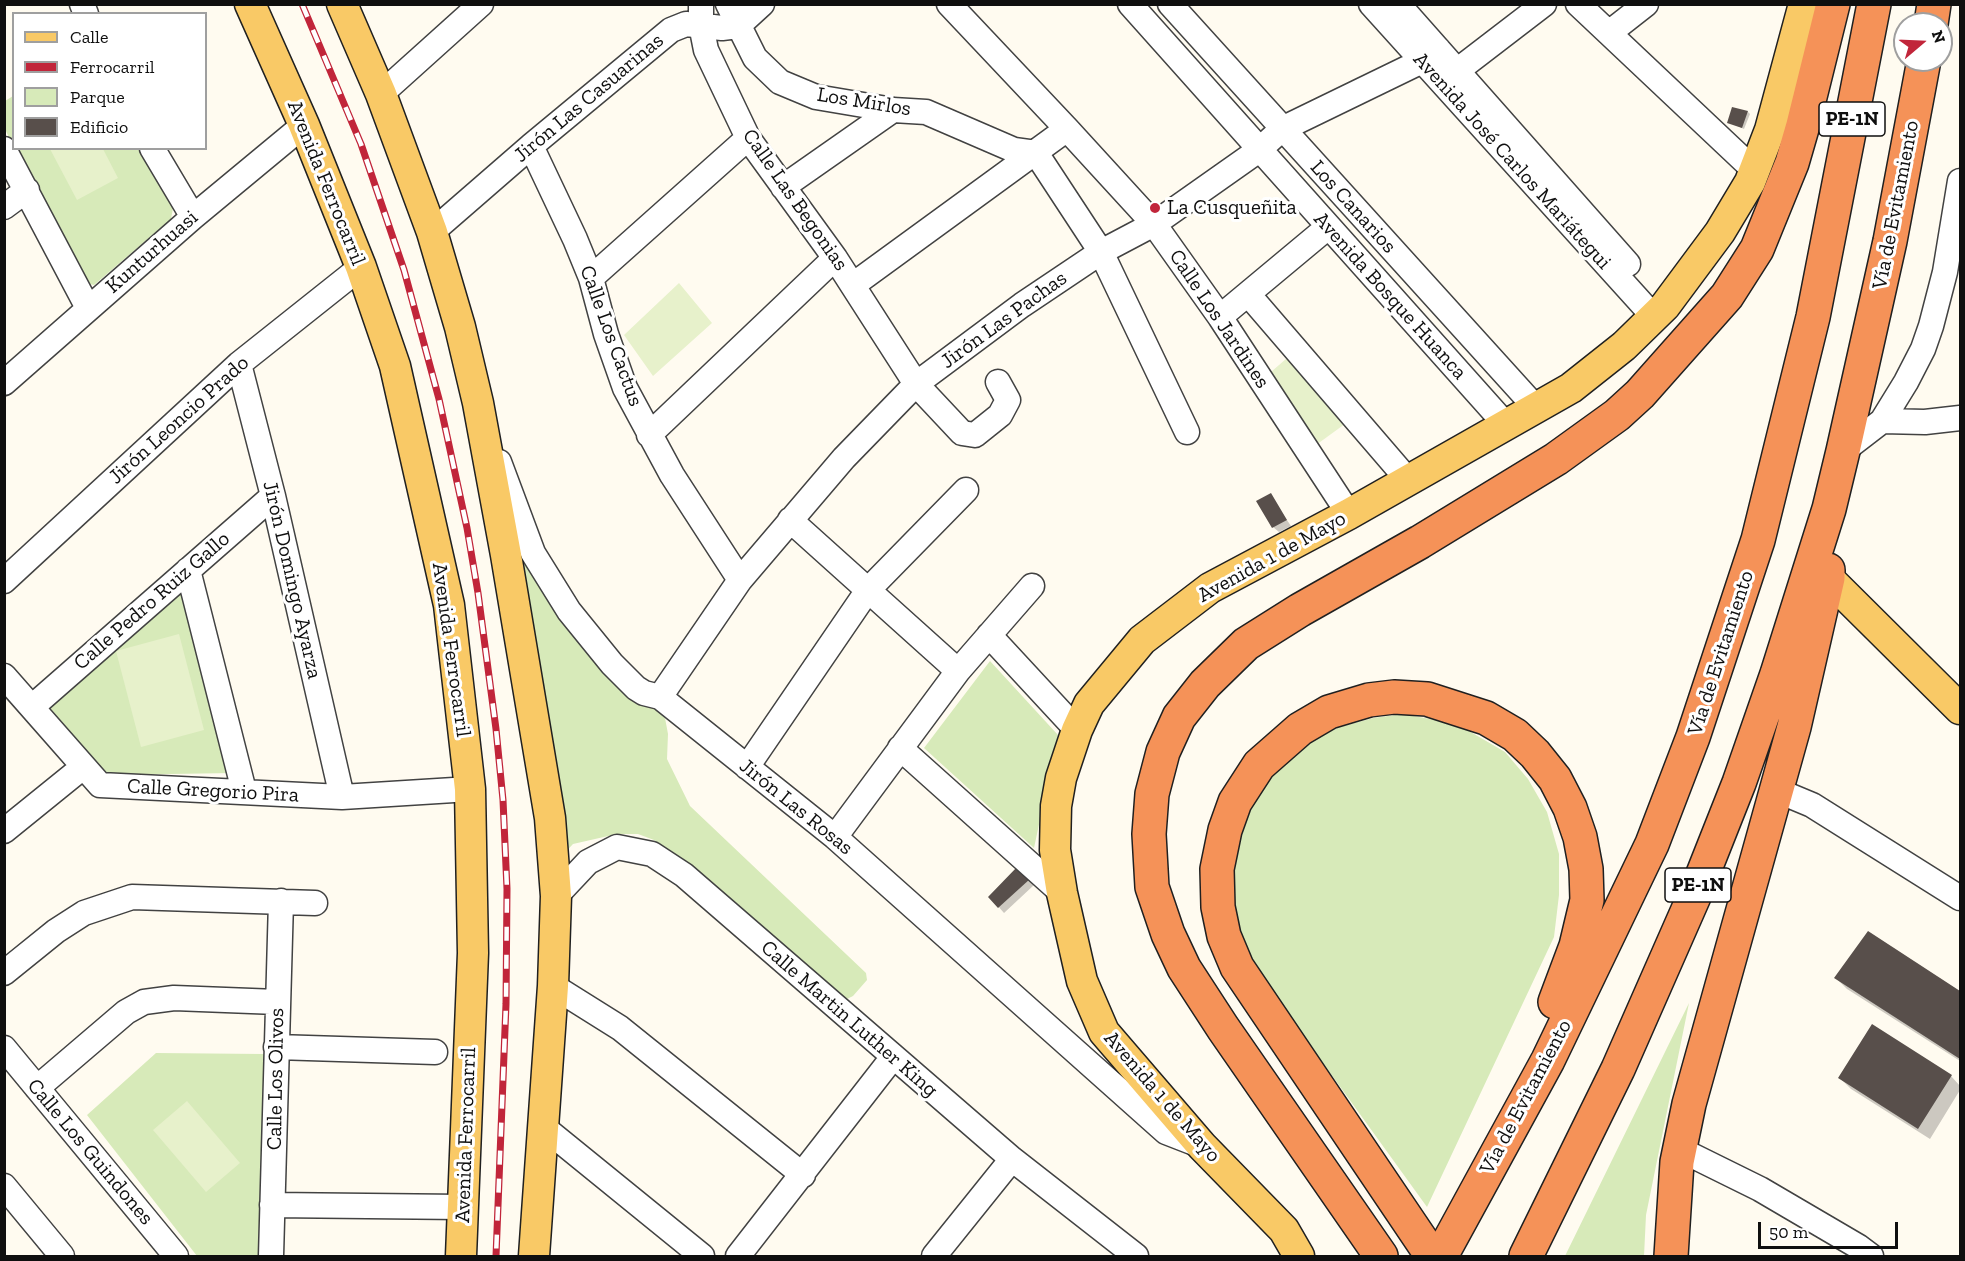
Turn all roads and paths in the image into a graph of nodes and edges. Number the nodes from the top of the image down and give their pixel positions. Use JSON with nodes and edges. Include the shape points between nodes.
{"nodes":[{"id":1,"x":250,"y":4,"type":"edge"},
{"id":2,"x":342,"y":4,"type":"edge"},
{"id":3,"x":481,"y":4,"type":"edge"},
{"id":4,"x":762,"y":4,"type":"edge"},
{"id":5,"x":949,"y":4,"type":"edge"},
{"id":6,"x":1130,"y":4,"type":"edge"},
{"id":7,"x":1170,"y":4,"type":"edge"},
{"id":8,"x":1371,"y":4,"type":"edge"},
{"id":9,"x":1398,"y":4,"type":"edge"},
{"id":10,"x":1544,"y":4,"type":"edge"},
{"id":11,"x":1578,"y":4,"type":"edge"},
{"id":12,"x":1646,"y":4,"type":"edge"},
{"id":13,"x":1804,"y":4,"type":"edge"},
{"id":14,"x":1833,"y":4,"type":"edge"},
{"id":15,"x":1874,"y":4,"type":"edge"},
{"id":16,"x":701,"y":15,"type":"edge"},
{"id":17,"x":733,"y":15,"type":"edge"},
{"id":18,"x":1609,"y":33,"type":"junction"},
{"id":19,"x":1430,"y":55,"type":"junction"},
{"id":20,"x":1458,"y":70,"type":"junction"},
{"id":21,"x":1922,"y":72,"type":"edge"},
{"id":22,"x":381,"y":94,"type":"junction"},
{"id":23,"x":893,"y":110,"type":"junction"},
{"id":24,"x":304,"y":125,"type":"junction"},
{"id":25,"x":1067,"y":129,"type":"junction"},
{"id":26,"x":1282,"y":129,"type":"junction"},
{"id":27,"x":748,"y":138,"type":"junction"},
{"id":28,"x":531,"y":146,"type":"junction"},
{"id":29,"x":4,"y":149,"type":"edge"},
{"id":30,"x":153,"y":150,"type":"edge"},
{"id":31,"x":1259,"y":150,"type":"junction"},
{"id":32,"x":1036,"y":153,"type":"junction"},
{"id":33,"x":1755,"y":171,"type":"junction"},
{"id":34,"x":1960,"y":181,"type":"edge"},
{"id":35,"x":783,"y":187,"type":"junction"},
{"id":36,"x":27,"y":190,"type":"junction"},
{"id":37,"x":4,"y":207,"type":"edge"},
{"id":38,"x":193,"y":217,"type":"junction"},
{"id":39,"x":1154,"y":224,"type":"junction"},
{"id":40,"x":1328,"y":227,"type":"junction"},
{"id":41,"x":432,"y":232,"type":"junction"},
{"id":42,"x":1101,"y":252,"type":"junction"},
{"id":43,"x":835,"y":258,"type":"junction"},
{"id":44,"x":361,"y":267,"type":"junction"},
{"id":45,"x":591,"y":278,"type":"junction"},
{"id":46,"x":853,"y":285,"type":"junction"},
{"id":47,"x":1248,"y":294,"type":"junction"},
{"id":48,"x":88,"y":308,"type":"junction"},
{"id":49,"x":1659,"y":311,"type":"junction"},
{"id":50,"x":1220,"y":317,"type":"junction"},
{"id":51,"x":239,"y":364,"type":"junction"},
{"id":52,"x":998,"y":382,"type":"dead end"},
{"id":53,"x":4,"y":383,"type":"edge"},
{"id":54,"x":916,"y":384,"type":"junction"},
{"id":55,"x":478,"y":403,"type":"junction"},
{"id":56,"x":1537,"y":409,"type":"junction"},
{"id":57,"x":1960,"y":418,"type":"edge"},
{"id":58,"x":1882,"y":421,"type":"junction"},
{"id":59,"x":1507,"y":426,"type":"junction"},
{"id":60,"x":1187,"y":432,"type":"dead end"},
{"id":61,"x":649,"y":435,"type":"junction"},
{"id":62,"x":1843,"y":451,"type":"junction"},
{"id":63,"x":1408,"y":480,"type":"junction"},
{"id":64,"x":966,"y":490,"type":"dead end"},
{"id":65,"x":273,"y":496,"type":"junction"},
{"id":66,"x":1829,"y":509,"type":"junction"},
{"id":67,"x":1349,"y":514,"type":"junction"},
{"id":68,"x":790,"y":520,"type":"junction"},
{"id":69,"x":188,"y":570,"type":"junction"},
{"id":70,"x":1828,"y":578,"type":"junction"},
{"id":71,"x":740,"y":580,"type":"junction"},
{"id":72,"x":4,"y":581,"type":"edge"},
{"id":73,"x":1032,"y":586,"type":"dead end"},
{"id":74,"x":868,"y":590,"type":"junction"},
{"id":75,"x":989,"y":635,"type":"junction"},
{"id":76,"x":958,"y":670,"type":"junction"},
{"id":77,"x":4,"y":676,"type":"edge"},
{"id":78,"x":660,"y":697,"type":"junction"},
{"id":79,"x":32,"y":707,"type":"junction"},
{"id":80,"x":1960,"y":710,"type":"edge"},
{"id":81,"x":1077,"y":730,"type":"junction"},
{"id":82,"x":900,"y":748,"type":"junction"},
{"id":83,"x":83,"y":767,"type":"junction"},
{"id":84,"x":747,"y":767,"type":"junction"},
{"id":85,"x":470,"y":789,"type":"junction"},
{"id":86,"x":1776,"y":790,"type":"junction"},
{"id":87,"x":244,"y":791,"type":"junction"},
{"id":88,"x":342,"y":797,"type":"junction"},
{"id":89,"x":5,"y":830,"type":"edge"},
{"id":90,"x":835,"y":837,"type":"junction"},
{"id":91,"x":1062,"y":893,"type":"junction"},
{"id":92,"x":556,"y":896,"type":"junction"},
{"id":93,"x":1960,"y":898,"type":"edge"},
{"id":94,"x":281,"y":901,"type":"junction"},
{"id":95,"x":315,"y":903,"type":"dead end"},
{"id":96,"x":4,"y":973,"type":"edge"},
{"id":97,"x":553,"y":986,"type":"junction"},
{"id":98,"x":277,"y":1002,"type":"junction"},
{"id":99,"x":276,"y":1047,"type":"junction"},
{"id":100,"x":4,"y":1048,"type":"edge"},
{"id":101,"x":435,"y":1052,"type":"dead end"},
{"id":102,"x":893,"y":1057,"type":"junction"},
{"id":103,"x":1548,"y":1060,"type":"junction"},
{"id":104,"x":37,"y":1088,"type":"junction"},
{"id":105,"x":542,"y":1126,"type":"junction"},
{"id":106,"x":1202,"y":1146,"type":"junction"},
{"id":107,"x":1679,"y":1149,"type":"junction"},
{"id":108,"x":1012,"y":1159,"type":"junction"},
{"id":109,"x":803,"y":1174,"type":"junction"},
{"id":110,"x":4,"y":1186,"type":"edge"},
{"id":111,"x":272,"y":1205,"type":"junction"},
{"id":112,"x":463,"y":1207,"type":"junction"},
{"id":113,"x":62,"y":1257,"type":"edge"},
{"id":114,"x":176,"y":1257,"type":"edge"},
{"id":115,"x":271,"y":1257,"type":"edge"},
{"id":116,"x":461,"y":1257,"type":"edge"},
{"id":117,"x":534,"y":1257,"type":"edge"},
{"id":118,"x":702,"y":1257,"type":"edge"},
{"id":119,"x":738,"y":1257,"type":"edge"},
{"id":120,"x":934,"y":1257,"type":"edge"},
{"id":121,"x":1136,"y":1257,"type":"edge"},
{"id":122,"x":1299,"y":1257,"type":"edge"},
{"id":123,"x":1381,"y":1257,"type":"edge"},
{"id":124,"x":1432,"y":1257,"type":"edge"},
{"id":125,"x":1442,"y":1257,"type":"edge"},
{"id":126,"x":1526,"y":1257,"type":"edge"},
{"id":127,"x":1671,"y":1257,"type":"edge"},
{"id":128,"x":1871,"y":1257,"type":"edge"}],
"edges":[{"from":1,"to":24,"type":"main road","name":"Avenida Ferrocarril"},
{"from":2,"to":22,"type":"main road"},
{"from":3,"to":22,"type":"street"},
{"from":4,"to":17,"type":"street"},
{"from":5,"to":25,"type":"street","name":"Calle Los Jardines"},
{"from":6,"to":31,"type":"street","name":"Avenida Bosque Huanca"},
{"from":7,"to":26,"type":"street","name":"Los Canarios"},
{"from":8,"to":19,"type":"street","name":"Avenida José Carlos Mariátegui"},
{"from":9,"to":19,"type":"street","name":"Avenida José Carlos Mariátegui"},
{"from":10,"to":20,"type":"street"},
{"from":11,"to":18,"type":"street"},
{"from":12,"to":18,"type":"street"},
{"from":13,"to":33,"type":"main road","name":"Avenida 1 de Mayo"},
{"from":14,"to":123,"type":"highway","via":[[1792,163],[1757,249],[1727,296],[1664,367],[1617,415],[1556,459],[1246,644],[1204,684],[1179,717],[1163,752],[1152,794],[1149,834],[1152,887],[1168,934],[1190,978]]},
{"from":15,"to":103,"type":"highway","name":"Vía de Evitamiento","number":"PE-1N","via":[[1813,317],[1754,551],[1652,844]]},
{"from":16,"to":17,"type":"street","name":"Jirón Las Casuarinas","via":[[722,28]]},
{"from":16,"to":27,"type":"street","name":"Calle Las Begonias","via":[[706,50]]},
{"from":16,"to":28,"type":"street","name":"Jirón Las Casuarinas","via":[[671,30]]},
{"from":17,"to":23,"type":"street","name":"Los Mirlos","via":[[755,58],[780,82],[816,97]]},
{"from":18,"to":33,"type":"street"},
{"from":19,"to":20,"type":"street","name":"Avenida José Carlos Mariátegui"},
{"from":19,"to":26,"type":"street","name":"Jirón Las Pachas"},
{"from":19,"to":49,"type":"street","name":"Avenida José Carlos Mariátegui"},
{"from":20,"to":49,"type":"street","name":"Avenida José Carlos Mariátegui"},
{"from":21,"to":62,"type":"highway","name":"Vía de Evitamiento","number":"PE-1N","via":[[1890,242]]},
{"from":22,"to":41,"type":"main road"},
{"from":23,"to":32,"type":"street","name":"Los Mirlos","via":[[926,112],[1014,150]]},
{"from":23,"to":35,"type":"street"},
{"from":24,"to":38,"type":"street","name":"Kunturhuasi"},
{"from":24,"to":44,"type":"main road","name":"Avenida Ferrocarril"},
{"from":25,"to":32,"type":"street"},
{"from":25,"to":39,"type":"street","name":"Calle Los Jardines"},
{"from":26,"to":31,"type":"street","name":"Jirón Las Pachas"},
{"from":26,"to":56,"type":"street","name":"Los Canarios"},
{"from":27,"to":35,"type":"street","name":"Calle Las Begonias"},
{"from":27,"to":45,"type":"street"},
{"from":28,"to":41,"type":"street","name":"Jirón Las Casuarinas"},
{"from":28,"to":45,"type":"street","name":"Calle Los Cactus"},
{"from":29,"to":36,"type":"street"},
{"from":30,"to":38,"type":"street"},
{"from":31,"to":39,"type":"street","name":"Jirón Las Pachas"},
{"from":31,"to":40,"type":"street","name":"Avenida Bosque Huanca"},
{"from":32,"to":42,"type":"street"},
{"from":32,"to":46,"type":"street"},
{"from":33,"to":49,"type":"main road","name":"Avenida 1 de Mayo","via":[[1720,232]]},
{"from":34,"to":58,"type":"street","via":[[1945,272],[1931,326],[1906,382]]},
{"from":35,"to":43,"type":"street","name":"Calle Las Begonias"},
{"from":36,"to":37,"type":"street"},
{"from":36,"to":48,"type":"street"},
{"from":38,"to":48,"type":"street","name":"Kunturhuasi"},
{"from":39,"to":42,"type":"street","name":"Jirón Las Pachas"},
{"from":39,"to":50,"type":"street","name":"Calle Los Jardines"},
{"from":40,"to":47,"type":"street"},
{"from":40,"to":59,"type":"street","name":"Avenida Bosque Huanca"},
{"from":41,"to":55,"type":"main road"},
{"from":42,"to":54,"type":"street","name":"Jirón Las Pachas"},
{"from":42,"to":60,"type":"street"},
{"from":43,"to":46,"type":"street","name":"Calle Las Begonias"},
{"from":43,"to":61,"type":"street"},
{"from":44,"to":51,"type":"street","name":"Jirón Leoncio Prado"},
{"from":44,"to":85,"type":"main road","name":"Avenida Ferrocarril","via":[[395,366],[449,605]]},
{"from":45,"to":61,"type":"street","name":"Calle Los Cactus","via":[[625,388]]},
{"from":46,"to":54,"type":"street","name":"Calle Las Begonias"},
{"from":47,"to":50,"type":"street"},
{"from":47,"to":63,"type":"street"},
{"from":48,"to":53,"type":"street","name":"Kunturhuasi"},
{"from":49,"to":56,"type":"main road","name":"Avenida 1 de Mayo","via":[[1595,370]]},
{"from":50,"to":67,"type":"street","name":"Calle Los Jardines"},
{"from":51,"to":65,"type":"street","name":"Jirón Domingo Ayarza"},
{"from":51,"to":72,"type":"street","name":"Jirón Leoncio Prado"},
{"from":52,"to":54,"type":"street","name":"Calle Las Begonias","via":[[1008,400],[1000,415],[975,435],[962,433]]},
{"from":54,"to":68,"type":"street","name":"Jirón Las Pachas"},
{"from":55,"to":78,"type":"street","name":"Jirón Las Rosas","via":[[533,554],[569,611],[612,664],[636,688]]},
{"from":55,"to":92,"type":"main road","via":[[550,818]]},
{"from":56,"to":59,"type":"main road","name":"Avenida 1 de Mayo"},
{"from":57,"to":58,"type":"street"},
{"from":58,"to":62,"type":"street"},
{"from":59,"to":63,"type":"main road","name":"Avenida 1 de Mayo"},
{"from":61,"to":71,"type":"street","name":"Calle Los Cactus"},
{"from":62,"to":66,"type":"highway","name":"Vía de Evitamiento","number":"PE-1N"},
{"from":63,"to":67,"type":"main road","name":"Avenida 1 de Mayo"},
{"from":64,"to":74,"type":"street"},
{"from":65,"to":69,"type":"street","name":"Calle Pedro Ruiz Gallo"},
{"from":65,"to":88,"type":"street","name":"Jirón Domingo Ayarza"},
{"from":66,"to":70,"type":"highway"},
{"from":66,"to":126,"type":"highway","name":"Vía de Evitamiento","number":"PE-1N","via":[[1777,674],[1695,894],[1618,1069]]},
{"from":67,"to":81,"type":"main road","name":"Avenida 1 de Mayo","via":[[1210,588],[1142,640],[1089,704]]},
{"from":68,"to":71,"type":"street","name":"Jirón Las Pachas"},
{"from":68,"to":74,"type":"street"},
{"from":69,"to":79,"type":"street","name":"Calle Pedro Ruiz Gallo"},
{"from":69,"to":87,"type":"street"},
{"from":70,"to":80,"type":"main road"},
{"from":70,"to":86,"type":"highway"},
{"from":71,"to":78,"type":"street","name":"Jirón Las Pachas"},
{"from":73,"to":75,"type":"street"},
{"from":74,"to":76,"type":"street"},
{"from":74,"to":84,"type":"street"},
{"from":75,"to":76,"type":"street"},
{"from":75,"to":81,"type":"street"},
{"from":76,"to":82,"type":"street"},
{"from":77,"to":79,"type":"street","name":"Calle Gregorio Pira"},
{"from":78,"to":84,"type":"street","name":"Jirón Las Rosas"},
{"from":79,"to":83,"type":"street","name":"Calle Gregorio Pira"},
{"from":81,"to":91,"type":"main road","name":"Avenida 1 de Mayo","via":[[1056,806],[1055,850]]},
{"from":82,"to":90,"type":"street"},
{"from":82,"to":91,"type":"street"},
{"from":83,"to":87,"type":"street","name":"Calle Gregorio Pira","via":[[100,785]]},
{"from":83,"to":89,"type":"street"},
{"from":84,"to":90,"type":"street","name":"Jirón Las Rosas"},
{"from":85,"to":88,"type":"street","name":"Calle Gregorio Pira"},
{"from":85,"to":112,"type":"main road","name":"Avenida Ferrocarril","via":[[473,953]]},
{"from":86,"to":93,"type":"street","via":[[1812,806]]},
{"from":86,"to":107,"type":"highway"},
{"from":87,"to":88,"type":"street","name":"Calle Gregorio Pira"},
{"from":90,"to":106,"type":"street","name":"Jirón Las Rosas","via":[[1166,1132]]},
{"from":91,"to":106,"type":"main road","name":"Avenida 1 de Mayo","via":[[1082,981],[1104,1032]]},
{"from":92,"to":97,"type":"main road"},
{"from":92,"to":102,"type":"street","name":"Calle Martin Luther King","via":[[588,862],[617,847],[652,854],[684,875]]},
{"from":94,"to":95,"type":"street"},
{"from":94,"to":96,"type":"street","via":[[132,897],[84,913]]},
{"from":94,"to":98,"type":"street","name":"Calle Los Olivos"},
{"from":97,"to":105,"type":"main road"},
{"from":97,"to":109,"type":"street","via":[[620,1028]]},
{"from":98,"to":99,"type":"street","name":"Calle Los Olivos"},
{"from":98,"to":104,"type":"street","via":[[144,1002],[126,1012]]},
{"from":99,"to":101,"type":"street"},
{"from":99,"to":111,"type":"street","name":"Calle Los Olivos"},
{"from":100,"to":104,"type":"street","name":"Calle Los Guindones"},
{"from":102,"to":108,"type":"street","name":"Calle Martin Luther King"},
{"from":102,"to":109,"type":"street"},
{"from":103,"to":124,"type":"highway","via":[[1556,998],[1587,900],[1580,837],[1555,779],[1515,735],[1486,718],[1427,699],[1369,700],[1329,712],[1300,729],[1259,765],[1235,802],[1218,869],[1218,907],[1224,936],[1237,967]]},
{"from":103,"to":125,"type":"highway","name":"Vía de Evitamiento","number":"PE-1N"},
{"from":104,"to":114,"type":"street","name":"Calle Los Guindones"},
{"from":105,"to":117,"type":"main road"},
{"from":105,"to":118,"type":"street"},
{"from":106,"to":122,"type":"main road","name":"Avenida 1 de Mayo","via":[[1284,1230]]},
{"from":107,"to":127,"type":"highway"},
{"from":107,"to":128,"type":"street","via":[[1760,1188]]},
{"from":108,"to":120,"type":"street"},
{"from":108,"to":121,"type":"street","name":"Calle Martin Luther King"},
{"from":109,"to":119,"type":"street"},
{"from":110,"to":113,"type":"street"},
{"from":111,"to":112,"type":"street"},
{"from":111,"to":115,"type":"street","name":"Calle Los Olivos"},
{"from":112,"to":116,"type":"main road","name":"Avenida Ferrocarril"}]}
